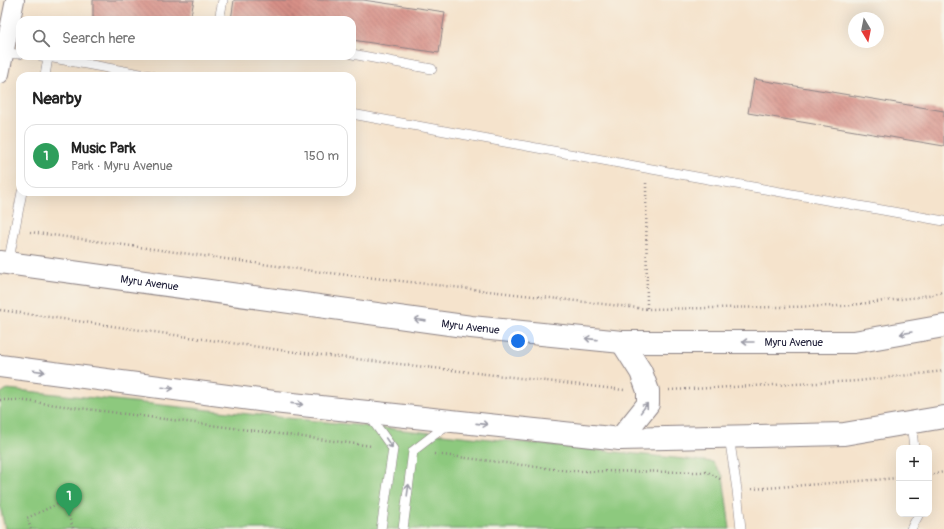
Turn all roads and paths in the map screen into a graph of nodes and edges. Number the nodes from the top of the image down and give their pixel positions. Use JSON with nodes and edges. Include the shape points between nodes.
{"nodes":[{"id":1,"x":15,"y":0,"type":"edge"},
{"id":2,"x":223,"y":0,"type":"edge"},
{"id":3,"x":220,"y":16,"type":"edge"},
{"id":4,"x":8,"y":53,"type":"edge"},
{"id":5,"x":356,"y":55,"type":"edge"},
{"id":6,"x":44,"y":60,"type":"edge"},
{"id":7,"x":65,"y":60,"type":"edge"},
{"id":8,"x":432,"y":69,"type":"dead end"},
{"id":9,"x":44,"y":72,"type":"edge"},
{"id":10,"x":130,"y":72,"type":"edge"},
{"id":11,"x":0,"y":74,"type":"edge"},
{"id":12,"x":356,"y":115,"type":"edge"},
{"id":13,"x":646,"y":168,"type":"junction"},
{"id":14,"x":21,"y":196,"type":"edge"},
{"id":15,"x":944,"y":221,"type":"edge"},
{"id":16,"x":15,"y":230,"type":"junction"},
{"id":17,"x":4,"y":263,"type":"edge"},
{"id":18,"x":944,"y":292,"type":"edge"},
{"id":19,"x":646,"y":309,"type":"junction"},
{"id":20,"x":0,"y":310,"type":"edge"},
{"id":21,"x":944,"y":326,"type":"edge"},
{"id":22,"x":622,"y":342,"type":"junction"},
{"id":23,"x":4,"y":368,"type":"edge"},
{"id":24,"x":944,"y":371,"type":"edge"},
{"id":25,"x":648,"y":391,"type":"junction"},
{"id":26,"x":0,"y":400,"type":"edge"},
{"id":27,"x":366,"y":412,"type":"junction"},
{"id":28,"x":944,"y":417,"type":"edge"},
{"id":29,"x":452,"y":421,"type":"junction"},
{"id":30,"x":911,"y":422,"type":"junction"},
{"id":31,"x":730,"y":436,"type":"junction"},
{"id":32,"x":620,"y":439,"type":"junction"},
{"id":33,"x":914,"y":445,"type":"edge"},
{"id":34,"x":393,"y":449,"type":"junction"},
{"id":35,"x":413,"y":451,"type":"junction"},
{"id":36,"x":944,"y":472,"type":"edge"},
{"id":37,"x":932,"y":474,"type":"edge"},
{"id":38,"x":896,"y":478,"type":"edge"},
{"id":39,"x":737,"y":490,"type":"junction"},
{"id":40,"x":917,"y":517,"type":"edge"},
{"id":41,"x":31,"y":529,"type":"edge"},
{"id":42,"x":73,"y":529,"type":"edge"},
{"id":43,"x":381,"y":529,"type":"edge"},
{"id":44,"x":403,"y":529,"type":"edge"},
{"id":45,"x":740,"y":529,"type":"edge"},
{"id":46,"x":911,"y":529,"type":"edge"}],
"edges":[{"from":1,"to":4,"type":"street"},
{"from":2,"to":3,"type":"lane"},
{"from":4,"to":11,"type":"street"},
{"from":5,"to":8,"type":"lane"},
{"from":6,"to":9,"type":"lane"},
{"from":7,"to":10,"type":"lane"},
{"from":12,"to":13,"type":"lane"},
{"from":13,"to":15,"type":"lane"},
{"from":13,"to":19,"type":"path"},
{"from":14,"to":16,"type":"lane"},
{"from":16,"to":17,"type":"lane"},
{"from":16,"to":19,"type":"path","via":[[313,271]]},
{"from":22,"to":17,"type":"main road","name":"Myru Avenue","one_way":true,"via":[[463,326]]},
{"from":18,"to":19,"type":"path","via":[[843,306]]},
{"from":20,"to":25,"type":"path","via":[[287,351]]},
{"from":21,"to":22,"type":"main road","name":"Myru Avenue","one_way":true,"via":[[854,342]]},
{"from":22,"to":25,"type":"main road","via":[[641,372]]},
{"from":23,"to":27,"type":"main road","one_way":true},
{"from":24,"to":25,"type":"path","via":[[858,381]]},
{"from":32,"to":25,"type":"main road","one_way":true,"via":[[648,404]]},
{"from":26,"to":34,"type":"path","via":[[18,400]]},
{"from":27,"to":29,"type":"main road"},
{"from":27,"to":34,"type":"lane","one_way":true},
{"from":28,"to":30,"type":"main road"},
{"from":29,"to":32,"type":"main road","one_way":true},
{"from":29,"to":35,"type":"lane"},
{"from":30,"to":31,"type":"main road","via":[[844,434]]},
{"from":30,"to":33,"type":"lane"},
{"from":31,"to":32,"type":"main road"},
{"from":31,"to":39,"type":"lane"},
{"from":34,"to":43,"type":"lane"},
{"from":35,"to":39,"type":"path","via":[[570,471],[708,472]]},
{"from":44,"to":35,"type":"lane","one_way":true},
{"from":36,"to":37,"type":"path"},
{"from":38,"to":39,"type":"path"},
{"from":39,"to":45,"type":"lane"},
{"from":40,"to":46,"type":"lane"},
{"from":41,"to":42,"type":"path","via":[[27,518],[64,501]]}]}
